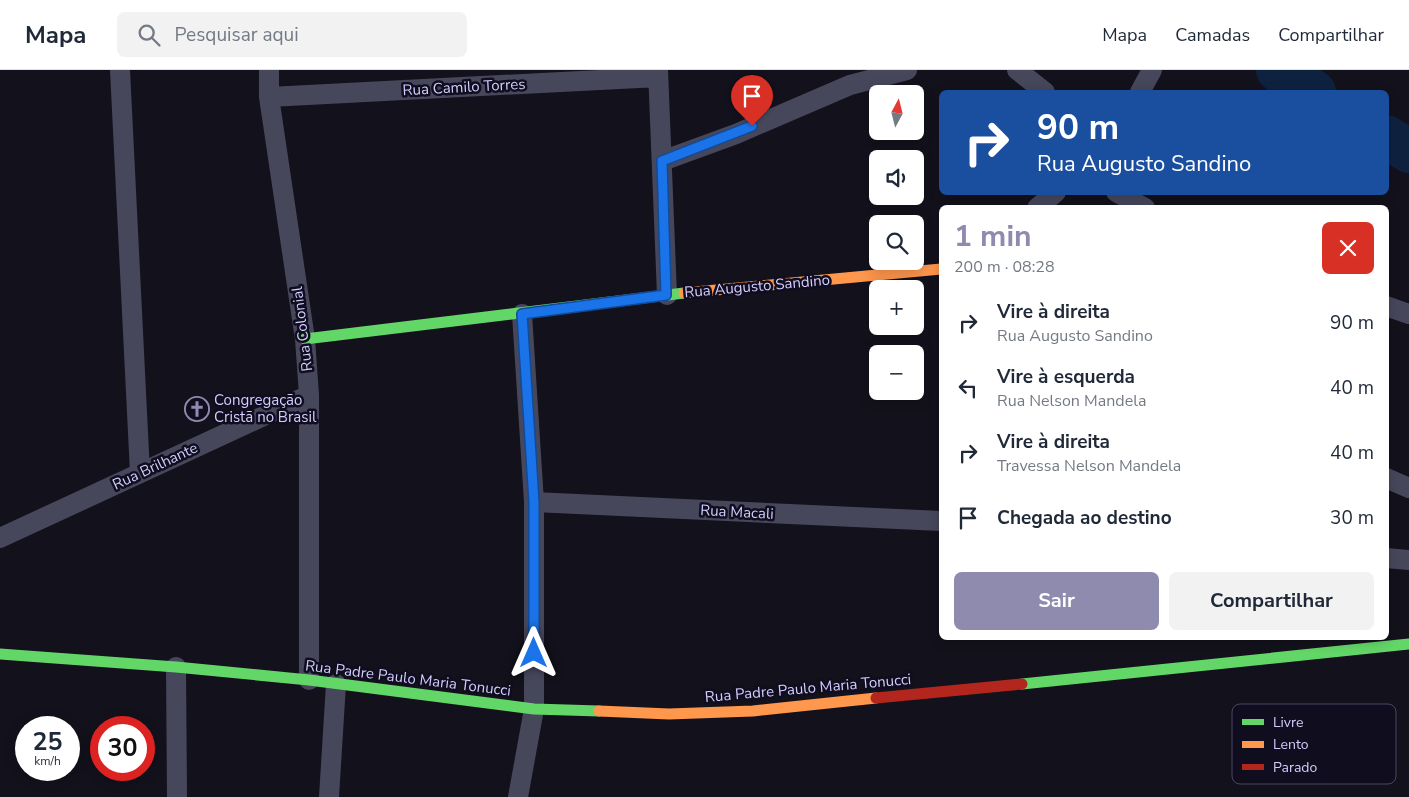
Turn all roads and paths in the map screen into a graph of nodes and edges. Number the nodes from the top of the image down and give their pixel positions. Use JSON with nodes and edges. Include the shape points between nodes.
{"nodes":[{"id":1,"x":120,"y":70,"type":"edge"},
{"id":2,"x":269,"y":70,"type":"edge"},
{"id":3,"x":907,"y":70,"type":"edge"},
{"id":4,"x":1017,"y":70,"type":"edge"},
{"id":5,"x":1152,"y":70,"type":"edge"},
{"id":6,"x":658,"y":73,"type":"edge"},
{"id":7,"x":1042,"y":90,"type":"edge"},
{"id":8,"x":1141,"y":90,"type":"edge"},
{"id":9,"x":269,"y":97,"type":"junction"},
{"id":10,"x":662,"y":161,"type":"junction"},
{"id":11,"x":1052,"y":195,"type":"edge"},
{"id":12,"x":1121,"y":195,"type":"edge"},
{"id":13,"x":1041,"y":205,"type":"edge"},
{"id":14,"x":1140,"y":205,"type":"edge"},
{"id":15,"x":939,"y":269,"type":"edge"},
{"id":16,"x":666,"y":295,"type":"junction"},
{"id":17,"x":1389,"y":307,"type":"edge"},
{"id":18,"x":522,"y":314,"type":"junction"},
{"id":19,"x":1409,"y":314,"type":"edge"},
{"id":20,"x":305,"y":339,"type":"junction"},
{"id":21,"x":309,"y":395,"type":"junction"},
{"id":22,"x":140,"y":473,"type":"junction"},
{"id":23,"x":1389,"y":479,"type":"edge"},
{"id":24,"x":1409,"y":488,"type":"edge"},
{"id":25,"x":534,"y":502,"type":"junction"},
{"id":26,"x":939,"y":521,"type":"edge"},
{"id":27,"x":0,"y":538,"type":"edge"},
{"id":28,"x":1389,"y":558,"type":"edge"},
{"id":29,"x":1409,"y":560,"type":"edge"},
{"id":30,"x":1409,"y":644,"type":"edge"},
{"id":31,"x":0,"y":654,"type":"edge"},
{"id":32,"x":176,"y":667,"type":"junction"},
{"id":33,"x":309,"y":680,"type":"junction"},
{"id":34,"x":336,"y":684,"type":"junction"},
{"id":35,"x":534,"y":709,"type":"junction"},
{"id":36,"x":177,"y":797,"type":"edge"},
{"id":37,"x":329,"y":797,"type":"edge"},
{"id":38,"x":518,"y":797,"type":"edge"}],
"edges":[{"from":1,"to":22,"type":"street"},
{"from":2,"to":9,"type":"street","name":"Rua Colonial"},
{"from":3,"to":10,"type":"street","via":[[850,85],[736,134]]},
{"from":4,"to":7,"type":"street"},
{"from":5,"to":8,"type":"street"},
{"from":6,"to":9,"type":"street","name":"Rua Camilo Torres"},
{"from":6,"to":10,"type":"street"},
{"from":9,"to":20,"type":"street","name":"Rua Colonial"},
{"from":10,"to":16,"type":"street"},
{"from":11,"to":13,"type":"street"},
{"from":12,"to":14,"type":"street"},
{"from":15,"to":16,"type":"street","name":"Rua Augusto Sandino"},
{"from":16,"to":18,"type":"street","name":"Rua Augusto Sandino"},
{"from":17,"to":19,"type":"street"},
{"from":18,"to":20,"type":"street","name":"Rua Augusto Sandino"},
{"from":18,"to":25,"type":"street"},
{"from":20,"to":21,"type":"street","name":"Rua Colonial"},
{"from":21,"to":22,"type":"street","name":"Rua Brilhante"},
{"from":21,"to":33,"type":"street","name":"Rua Colonial"},
{"from":22,"to":27,"type":"street","name":"Rua Brilhante"},
{"from":23,"to":24,"type":"street"},
{"from":25,"to":26,"type":"street","name":"Rua Macali"},
{"from":25,"to":35,"type":"street"},
{"from":28,"to":29,"type":"street"},
{"from":30,"to":35,"type":"street","name":"Rua Padre Paulo Maria Tonucci","via":[[752,711],[669,714]]},
{"from":31,"to":32,"type":"street","name":"Rua Padre Paulo Maria Tonucci"},
{"from":32,"to":33,"type":"street","name":"Rua Padre Paulo Maria Tonucci"},
{"from":32,"to":36,"type":"street"},
{"from":33,"to":34,"type":"street","name":"Rua Padre Paulo Maria Tonucci"},
{"from":34,"to":35,"type":"street","name":"Rua Padre Paulo Maria Tonucci"},
{"from":34,"to":37,"type":"street"},
{"from":35,"to":38,"type":"street"}]}
